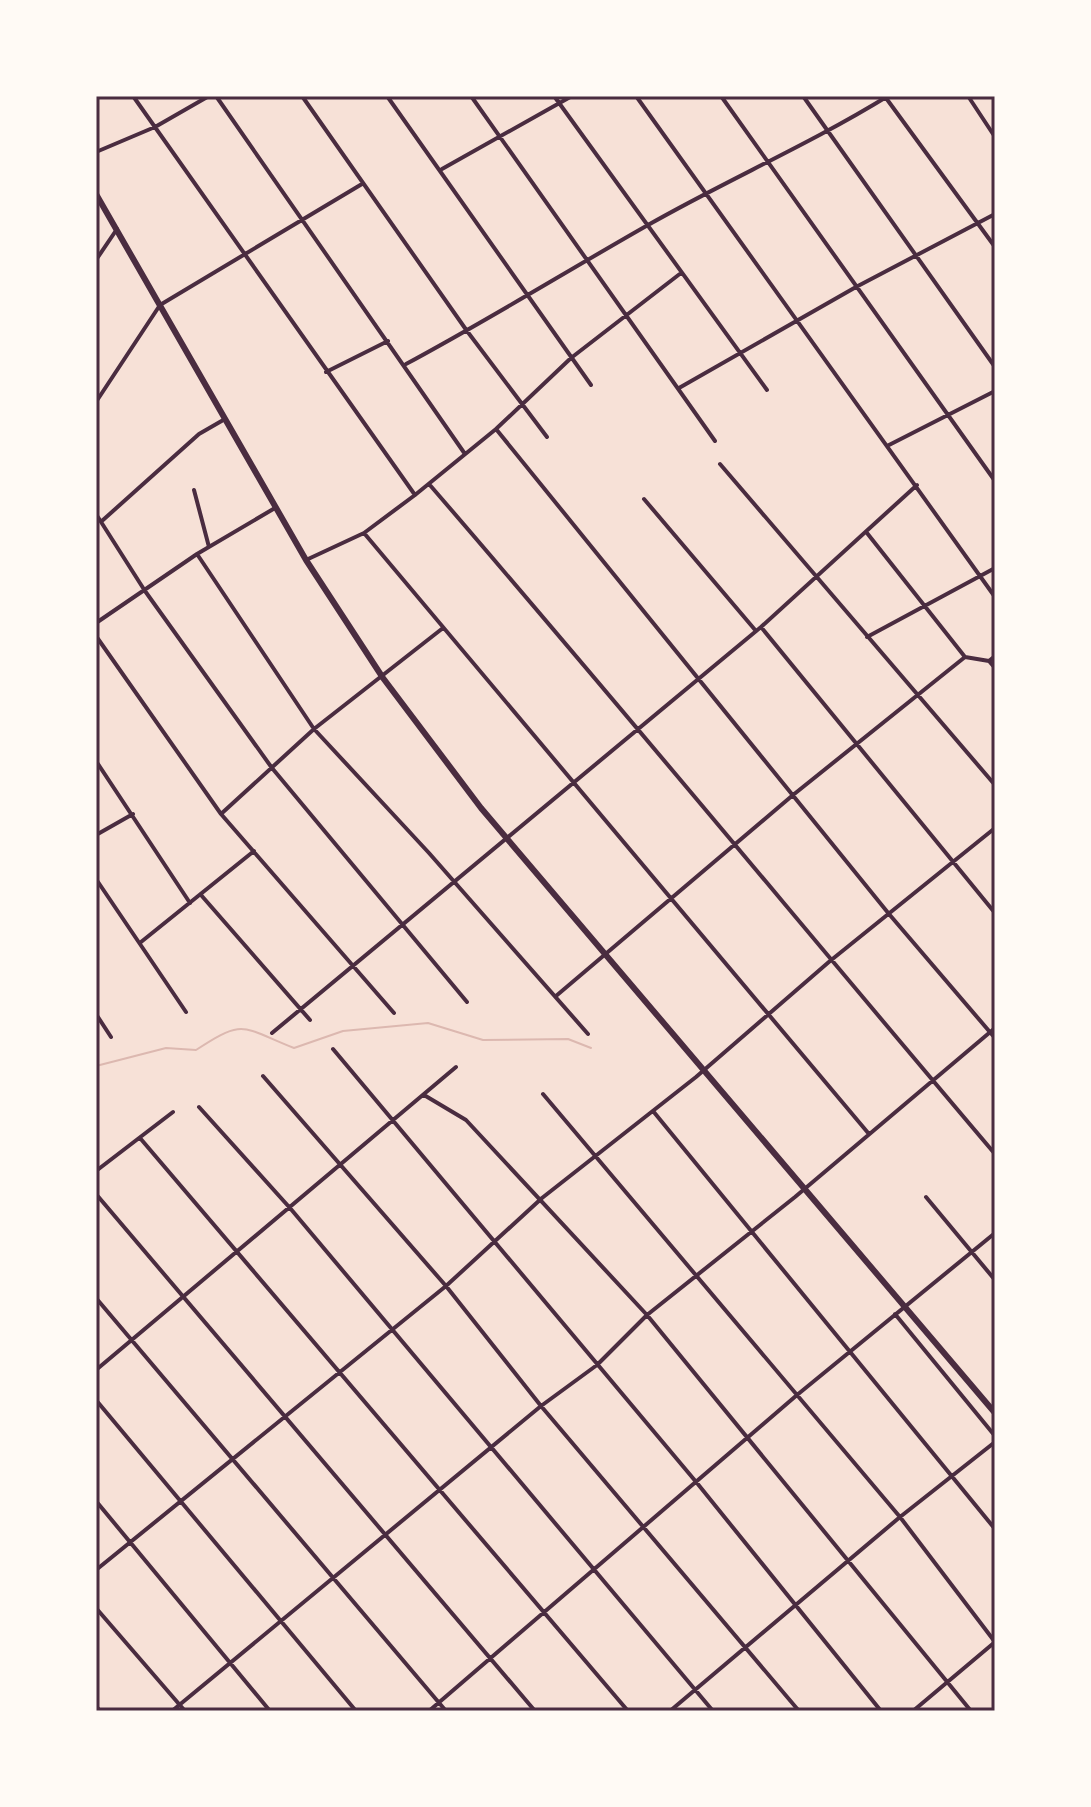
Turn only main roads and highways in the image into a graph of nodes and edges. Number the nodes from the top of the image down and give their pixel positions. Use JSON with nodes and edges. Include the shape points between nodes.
{"nodes":[{"id":1,"x":96,"y":194,"type":"edge"},
{"id":2,"x":995,"y":1413,"type":"edge"}],
"edges":[{"from":1,"to":2,"type":"highway","via":[[306,560],[383,678],[507,839]]}]}
